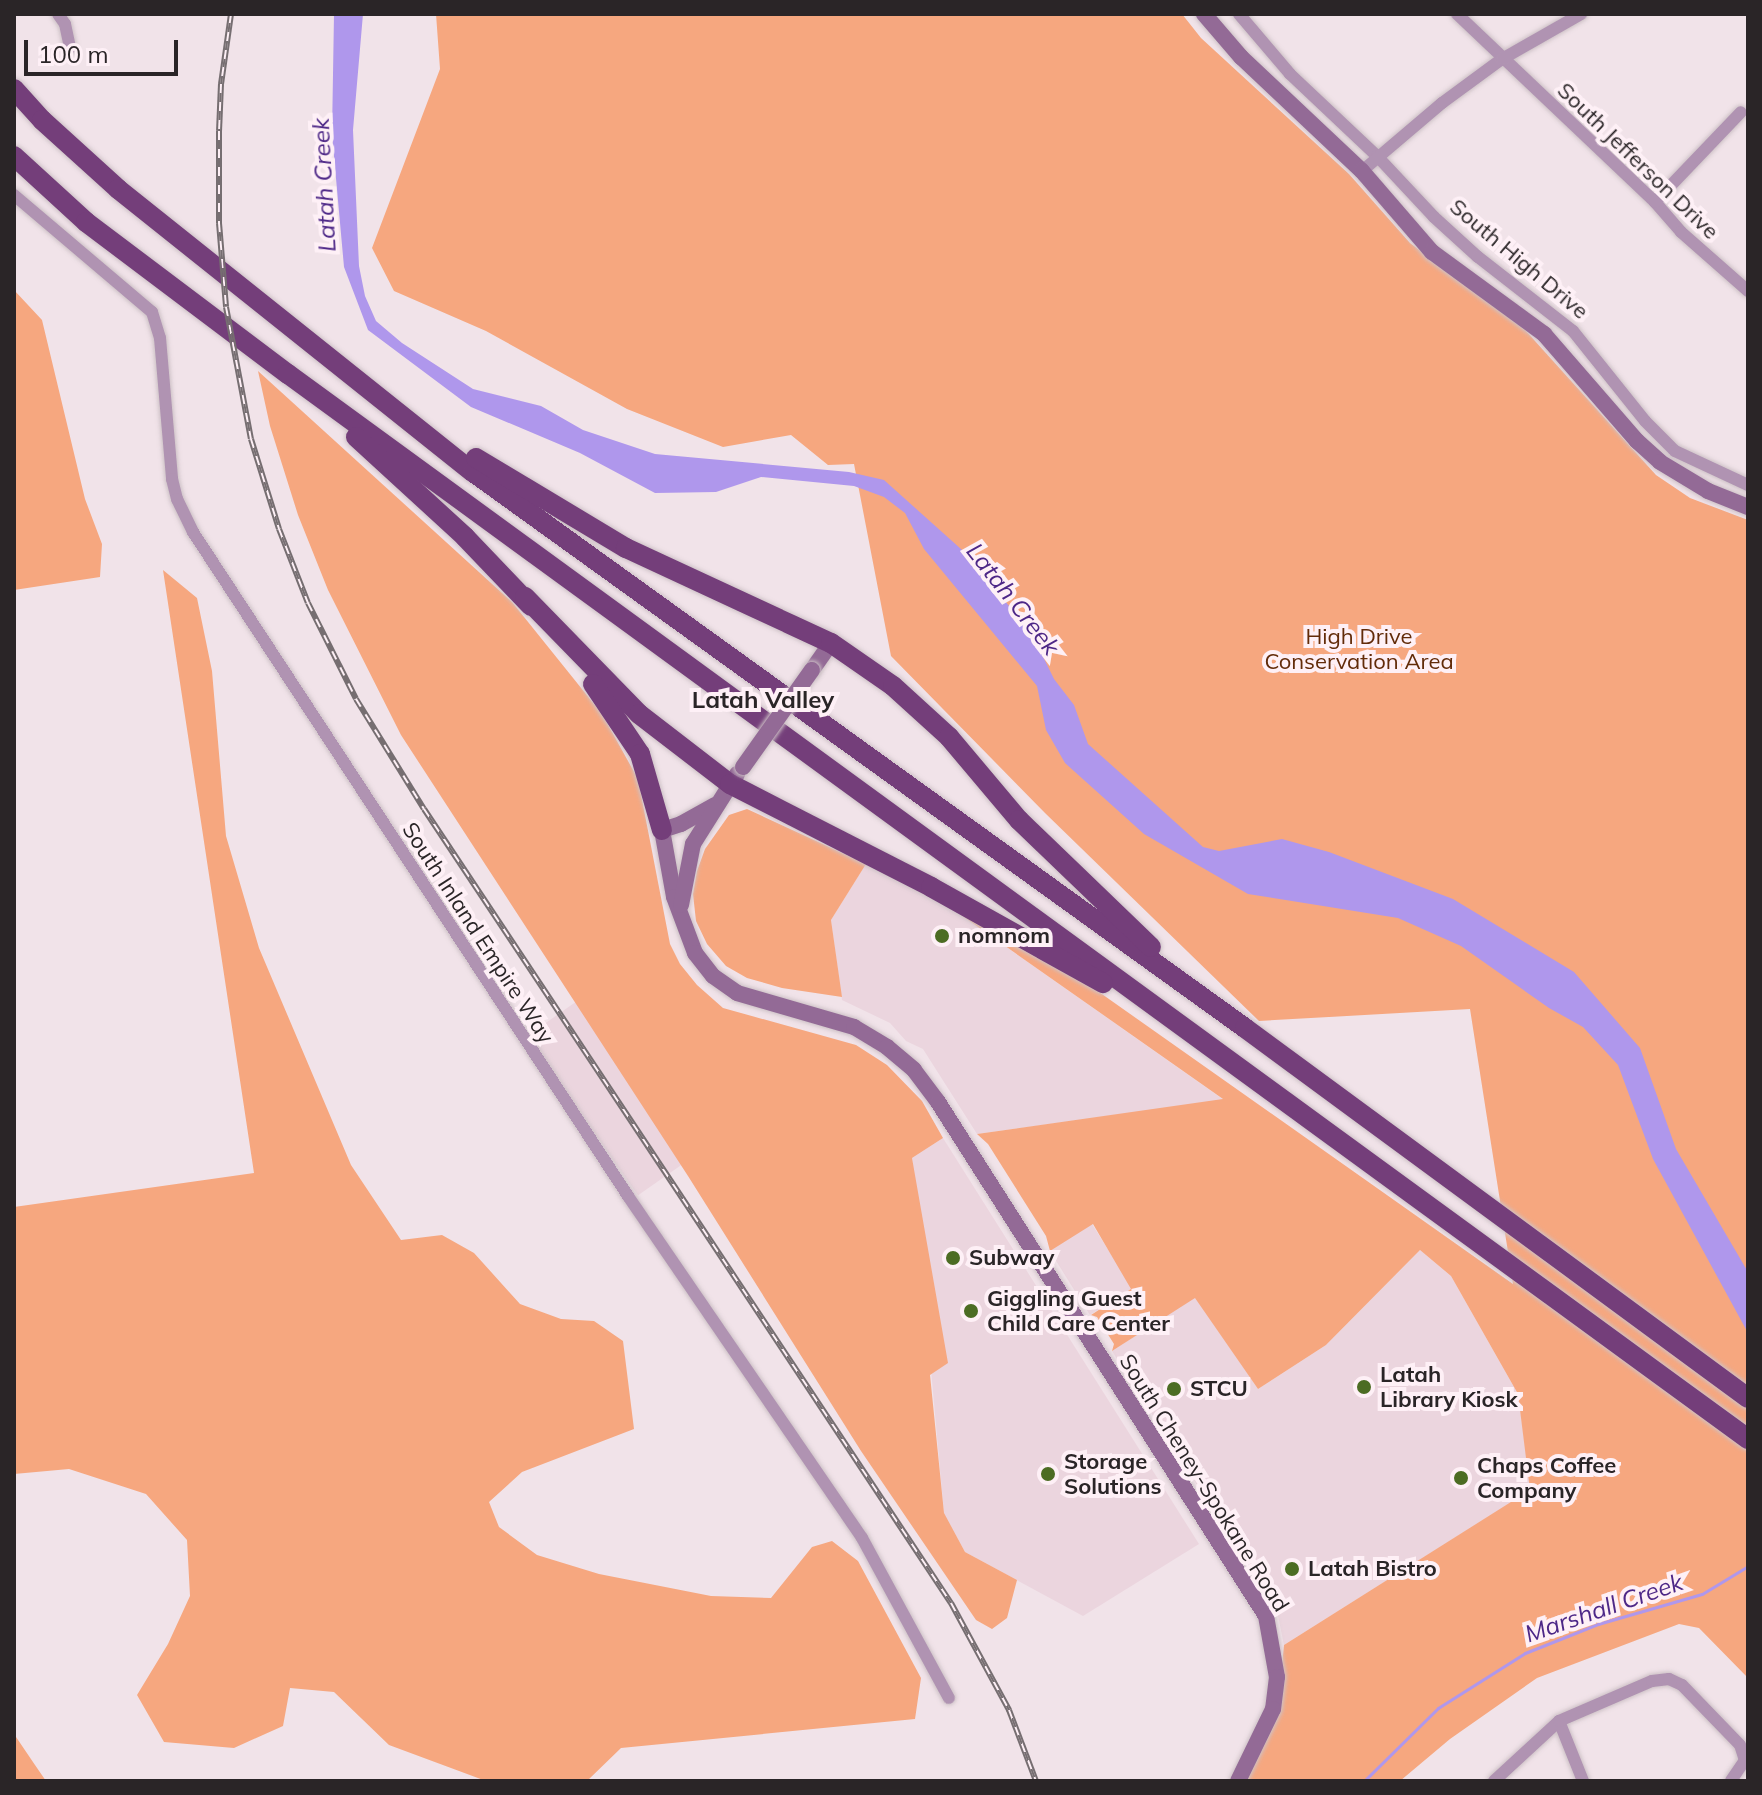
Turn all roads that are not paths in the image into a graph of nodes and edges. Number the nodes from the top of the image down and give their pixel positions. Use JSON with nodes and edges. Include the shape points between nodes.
{"nodes":[{"id":1,"x":58,"y":14,"type":"edge"},
{"id":2,"x":1204,"y":14,"type":"edge"},
{"id":3,"x":1239,"y":14,"type":"edge"},
{"id":4,"x":1457,"y":14,"type":"edge"},
{"id":5,"x":1581,"y":14,"type":"edge"},
{"id":6,"x":70,"y":47,"type":"dead end"},
{"id":7,"x":1502,"y":59,"type":"junction"},
{"id":8,"x":14,"y":89,"type":"edge"},
{"id":9,"x":1741,"y":112,"type":"dead end"},
{"id":10,"x":14,"y":156,"type":"edge"},
{"id":11,"x":1377,"y":156,"type":"junction"},
{"id":12,"x":1362,"y":171,"type":"junction"},
{"id":13,"x":14,"y":195,"type":"edge"},
{"id":14,"x":1655,"y":202,"type":"junction"},
{"id":15,"x":1748,"y":291,"type":"edge"},
{"id":16,"x":314,"y":347,"type":"junction"},
{"id":17,"x":288,"y":374,"type":"junction"},
{"id":18,"x":1748,"y":485,"type":"edge"},
{"id":19,"x":1748,"y":507,"type":"edge"},
{"id":20,"x":525,"y":597,"type":"junction"},
{"id":21,"x":831,"y":643,"type":"junction"},
{"id":22,"x":730,"y":784,"type":"junction"},
{"id":23,"x":715,"y":805,"type":"junction"},
{"id":24,"x":662,"y":830,"type":"junction"},
{"id":25,"x":680,"y":915,"type":"junction"},
{"id":26,"x":1209,"y":1002,"type":"junction"},
{"id":27,"x":1184,"y":1027,"type":"junction"},
{"id":28,"x":1748,"y":1398,"type":"edge"},
{"id":29,"x":1748,"y":1439,"type":"edge"},
{"id":30,"x":949,"y":1698,"type":"dead end"},
{"id":31,"x":1559,"y":1721,"type":"junction"},
{"id":32,"x":1238,"y":1781,"type":"edge"},
{"id":33,"x":1494,"y":1781,"type":"edge"},
{"id":34,"x":1583,"y":1781,"type":"edge"},
{"id":35,"x":1731,"y":1781,"type":"edge"}],
"edges":[{"from":1,"to":6,"type":"street"},
{"from":2,"to":12,"type":"main road","name":"South High Drive","via":[[1241,57]]},
{"from":3,"to":11,"type":"street","name":"South High Drive","via":[[1290,74]]},
{"from":4,"to":7,"type":"street","name":"South Jefferson Drive"},
{"from":5,"to":7,"type":"street"},
{"from":7,"to":11,"type":"street"},
{"from":7,"to":14,"type":"street","name":"South Jefferson Drive"},
{"from":8,"to":16,"type":"highway","via":[[118,189]]},
{"from":9,"to":14,"type":"street"},
{"from":10,"to":17,"type":"highway","via":[[86,222]]},
{"from":11,"to":12,"type":"street"},
{"from":11,"to":18,"type":"street","name":"South High Drive","via":[[1478,257],[1573,331],[1675,451]]},
{"from":12,"to":19,"type":"main road","name":"South High Drive","via":[[1432,252],[1544,334],[1660,462]]},
{"from":13,"to":30,"type":"street","name":"South Inland Empire Way","via":[[152,312],[160,338],[172,479],[193,532],[645,1222],[862,1538]]},
{"from":14,"to":15,"type":"street","name":"South Jefferson Drive"},
{"from":16,"to":21,"type":"highway","via":[[375,382],[479,460],[568,516],[655,563]]},
{"from":16,"to":26,"type":"highway","via":[[473,472]]},
{"from":17,"to":20,"type":"highway"},
{"from":17,"to":27,"type":"highway"},
{"from":20,"to":22,"type":"highway","via":[[639,714]]},
{"from":20,"to":24,"type":"highway","via":[[629,733],[648,775]]},
{"from":21,"to":22,"type":"main road","name":"South Cheney-Spokane Road","bridge":true},
{"from":21,"to":26,"type":"highway","via":[[893,686],[949,737],[1019,820]]},
{"from":22,"to":23,"type":"main road","name":"South Cheney-Spokane Road"},
{"from":22,"to":27,"type":"highway","via":[[931,887]]},
{"from":23,"to":24,"type":"main road","name":"South Cheney-Spokane Road"},
{"from":23,"to":25,"type":"main road","name":"South Cheney-Spokane Road","via":[[688,858]]},
{"from":24,"to":25,"type":"main road","name":"South Cheney-Spokane Road"},
{"from":25,"to":32,"type":"main road","name":"South Cheney-Spokane Road","via":[[695,953],[725,985],[757,1000],[854,1027],[902,1059],[938,1102],[1266,1616],[1277,1677],[1273,1709]]},
{"from":26,"to":28,"type":"highway"},
{"from":27,"to":29,"type":"highway"},
{"from":31,"to":33,"type":"street"},
{"from":31,"to":34,"type":"street"},
{"from":31,"to":35,"type":"street","via":[[1652,1681],[1669,1679],[1682,1685],[1740,1745],[1745,1760]]}]}
